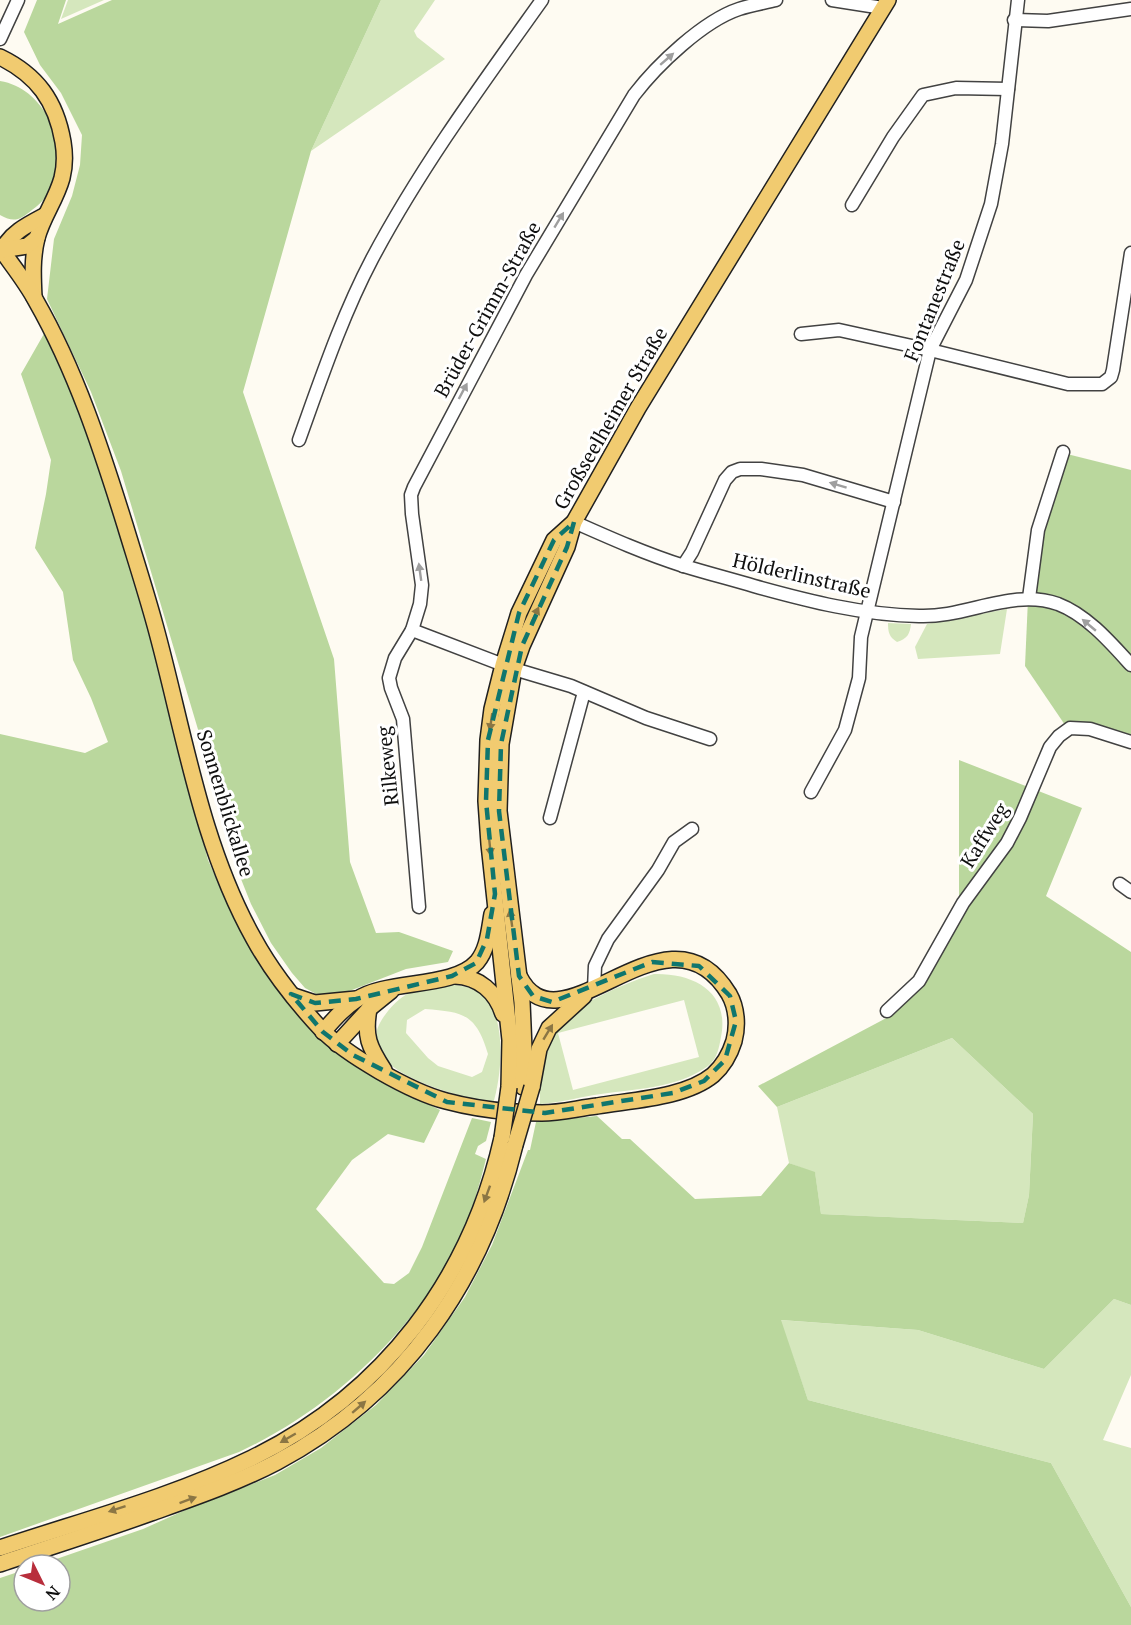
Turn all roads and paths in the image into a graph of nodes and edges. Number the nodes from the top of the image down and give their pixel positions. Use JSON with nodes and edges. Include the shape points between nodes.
{"nodes":[{"id":1,"x":18,"y":0,"type":"edge"},
{"id":2,"x":542,"y":0,"type":"edge"},
{"id":3,"x":776,"y":0,"type":"edge"},
{"id":4,"x":832,"y":0,"type":"edge"},
{"id":5,"x":1018,"y":0,"type":"edge"},
{"id":6,"x":885,"y":4,"type":"edge"},
{"id":7,"x":1131,"y":9,"type":"edge"},
{"id":8,"x":1014,"y":20,"type":"junction"},
{"id":9,"x":0,"y":39,"type":"edge"},
{"id":10,"x":0,"y":57,"type":"edge"},
{"id":11,"x":1008,"y":89,"type":"junction"},
{"id":12,"x":852,"y":205,"type":"dead end"},
{"id":13,"x":44,"y":216,"type":"junction"},
{"id":14,"x":37,"y":238,"type":"junction"},
{"id":15,"x":1,"y":249,"type":"edge"},
{"id":16,"x":1131,"y":253,"type":"edge"},
{"id":17,"x":34,"y":297,"type":"junction"},
{"id":18,"x":801,"y":334,"type":"dead end"},
{"id":19,"x":930,"y":350,"type":"junction"},
{"id":20,"x":299,"y":440,"type":"dead end"},
{"id":21,"x":1063,"y":452,"type":"dead end"},
{"id":22,"x":894,"y":502,"type":"junction"},
{"id":23,"x":574,"y":522,"type":"junction"},
{"id":24,"x":683,"y":566,"type":"junction"},
{"id":25,"x":1029,"y":598,"type":"junction"},
{"id":26,"x":868,"y":611,"type":"junction"},
{"id":27,"x":412,"y":630,"type":"junction"},
{"id":28,"x":1131,"y":665,"type":"edge"},
{"id":29,"x":509,"y":667,"type":"junction"},
{"id":30,"x":584,"y":692,"type":"junction"},
{"id":31,"x":710,"y":739,"type":"dead end"},
{"id":32,"x":1131,"y":742,"type":"edge"},
{"id":33,"x":811,"y":792,"type":"dead end"},
{"id":34,"x":550,"y":818,"type":"dead end"},
{"id":35,"x":692,"y":829,"type":"dead end"},
{"id":36,"x":1120,"y":884,"type":"dead end"},
{"id":37,"x":1131,"y":892,"type":"edge"},
{"id":38,"x":495,"y":894,"type":"junction"},
{"id":39,"x":419,"y":907,"type":"dead end"},
{"id":40,"x":452,"y":976,"type":"junction"},
{"id":41,"x":519,"y":976,"type":"junction"},
{"id":42,"x":396,"y":988,"type":"junction"},
{"id":43,"x":594,"y":989,"type":"junction"},
{"id":44,"x":291,"y":994,"type":"junction"},
{"id":45,"x":356,"y":999,"type":"junction"},
{"id":46,"x":370,"y":1008,"type":"junction"},
{"id":47,"x":887,"y":1011,"type":"dead end"},
{"id":48,"x":323,"y":1032,"type":"junction"},
{"id":49,"x":510,"y":1040,"type":"junction"},
{"id":50,"x":337,"y":1044,"type":"junction"},
{"id":51,"x":388,"y":1075,"type":"junction"},
{"id":52,"x":521,"y":1087,"type":"junction"},
{"id":53,"x":508,"y":1142,"type":"junction"},
{"id":54,"x":0,"y":1548,"type":"edge"},
{"id":55,"x":0,"y":1564,"type":"edge"}],
"edges":[{"from":1,"to":9,"type":"street"},
{"from":2,"to":20,"type":"street","via":[[426,166],[372,260],[333,347]]},
{"from":27,"to":3,"type":"street","name":"Brüder-Grimm-Straße","one_way":true,"via":[[422,585],[411,495],[526,274],[650,74],[714,22],[738,9]]},
{"from":4,"to":6,"type":"street"},
{"from":5,"to":8,"type":"street","name":"Fontanestraße"},
{"from":6,"to":23,"type":"main road","name":"Großseelheimer Straße","via":[[644,398]]},
{"from":7,"to":8,"type":"street","via":[[1048,21]]},
{"from":8,"to":11,"type":"street","name":"Fontanestraße"},
{"from":10,"to":13,"type":"main road","via":[[29,76],[45,93],[60,126],[65,163],[54,199]]},
{"from":11,"to":12,"type":"street","via":[[956,88],[923,95]]},
{"from":11,"to":19,"type":"street","name":"Fontanestraße","via":[[991,204],[966,280]]},
{"from":13,"to":14,"type":"main road"},
{"from":13,"to":15,"type":"main road","via":[[23,227]]},
{"from":14,"to":15,"type":"main road","via":[[27,246]]},
{"from":14,"to":17,"type":"main road"},
{"from":15,"to":17,"type":"main road","name":"Sonnenblickallee"},
{"from":16,"to":19,"type":"street","via":[[1113,370],[1102,384],[1068,384]]},
{"from":17,"to":44,"type":"main road","name":"Sonnenblickallee","via":[[98,438],[155,622],[207,829],[221,868],[255,942]]},
{"from":18,"to":19,"type":"street","via":[[839,330]]},
{"from":19,"to":22,"type":"street","name":"Fontanestraße"},
{"from":21,"to":25,"type":"street","via":[[1038,530]]},
{"from":22,"to":24,"type":"street","one_way":true,"via":[[803,475],[740,469],[725,480]]},
{"from":22,"to":26,"type":"street","name":"Fontanestraße"},
{"from":23,"to":24,"type":"street","name":"Hölderlinstraße"},
{"from":23,"to":29,"type":"main road","name":"Großseelheimer Straße","via":[[554,540],[519,613]]},
{"from":24,"to":26,"type":"street","name":"Hölderlinstraße","via":[[798,598]]},
{"from":25,"to":26,"type":"street","name":"Hölderlinstraße","via":[[941,616]]},
{"from":28,"to":25,"type":"street","one_way":true,"via":[[1075,614],[1058,604]]},
{"from":26,"to":33,"type":"street","name":"Fontanestraße","via":[[861,637],[859,678],[845,730]]},
{"from":27,"to":29,"type":"street"},
{"from":27,"to":39,"type":"street","name":"Rilkeweg","via":[[395,658],[389,678],[403,719]]},
{"from":29,"to":30,"type":"street"},
{"from":29,"to":38,"type":"main road","name":"Großseelheimer Straße","one_way":true,"via":[[492,709],[488,751],[487,810]]},
{"from":41,"to":29,"type":"main road","one_way":true,"via":[[499,811]]},
{"from":30,"to":31,"type":"street"},
{"from":30,"to":34,"type":"street"},
{"from":32,"to":47,"type":"street","name":"Kaffweg","via":[[1090,729],[1070,728],[1059,736],[1050,747],[1006,843],[963,903],[919,981]]},
{"from":35,"to":43,"type":"street","via":[[674,842],[608,939],[595,966]]},
{"from":36,"to":37,"type":"street"},
{"from":38,"to":40,"type":"main road","via":[[482,955],[468,970]]},
{"from":38,"to":49,"type":"main road","name":"Großseelheimer Straße"},
{"from":40,"to":42,"type":"main road"},
{"from":40,"to":49,"type":"main road","via":[[472,978],[494,996]]},
{"from":41,"to":43,"type":"main road","via":[[533,996],[544,1000],[562,1000]]},
{"from":41,"to":52,"type":"main road","via":[[524,1032]]},
{"from":42,"to":45,"type":"main road"},
{"from":42,"to":46,"type":"main road"},
{"from":43,"to":51,"type":"main road","name":"Sonnenblickallee","via":[[652,962],[672,960],[699,966],[717,978],[730,996],[736,1030],[731,1050],[715,1073],[688,1088],[545,1113],[447,1102]]},
{"from":52,"to":43,"type":"main road","one_way":true,"via":[[549,1028]]},
{"from":44,"to":45,"type":"main road","via":[[315,1003]]},
{"from":44,"to":48,"type":"main road","name":"Sonnenblickallee"},
{"from":45,"to":48,"type":"main road"},
{"from":46,"to":50,"type":"main road"},
{"from":46,"to":51,"type":"main road","via":[[366,1028],[370,1048]]},
{"from":48,"to":50,"type":"main road","name":"Sonnenblickallee"},
{"from":49,"to":52,"type":"main road"},
{"from":50,"to":51,"type":"main road","name":"Sonnenblickallee"},
{"from":52,"to":53,"type":"main road","bridge":true},
{"from":53,"to":54,"type":"main road","one_way":true,"via":[[476,1222],[441,1291],[414,1329],[359,1388],[291,1437],[250,1459],[156,1496]]},
{"from":55,"to":53,"type":"main road","one_way":true,"via":[[252,1474],[297,1451],[348,1417],[411,1356],[454,1296],[472,1265],[507,1175]]}]}
